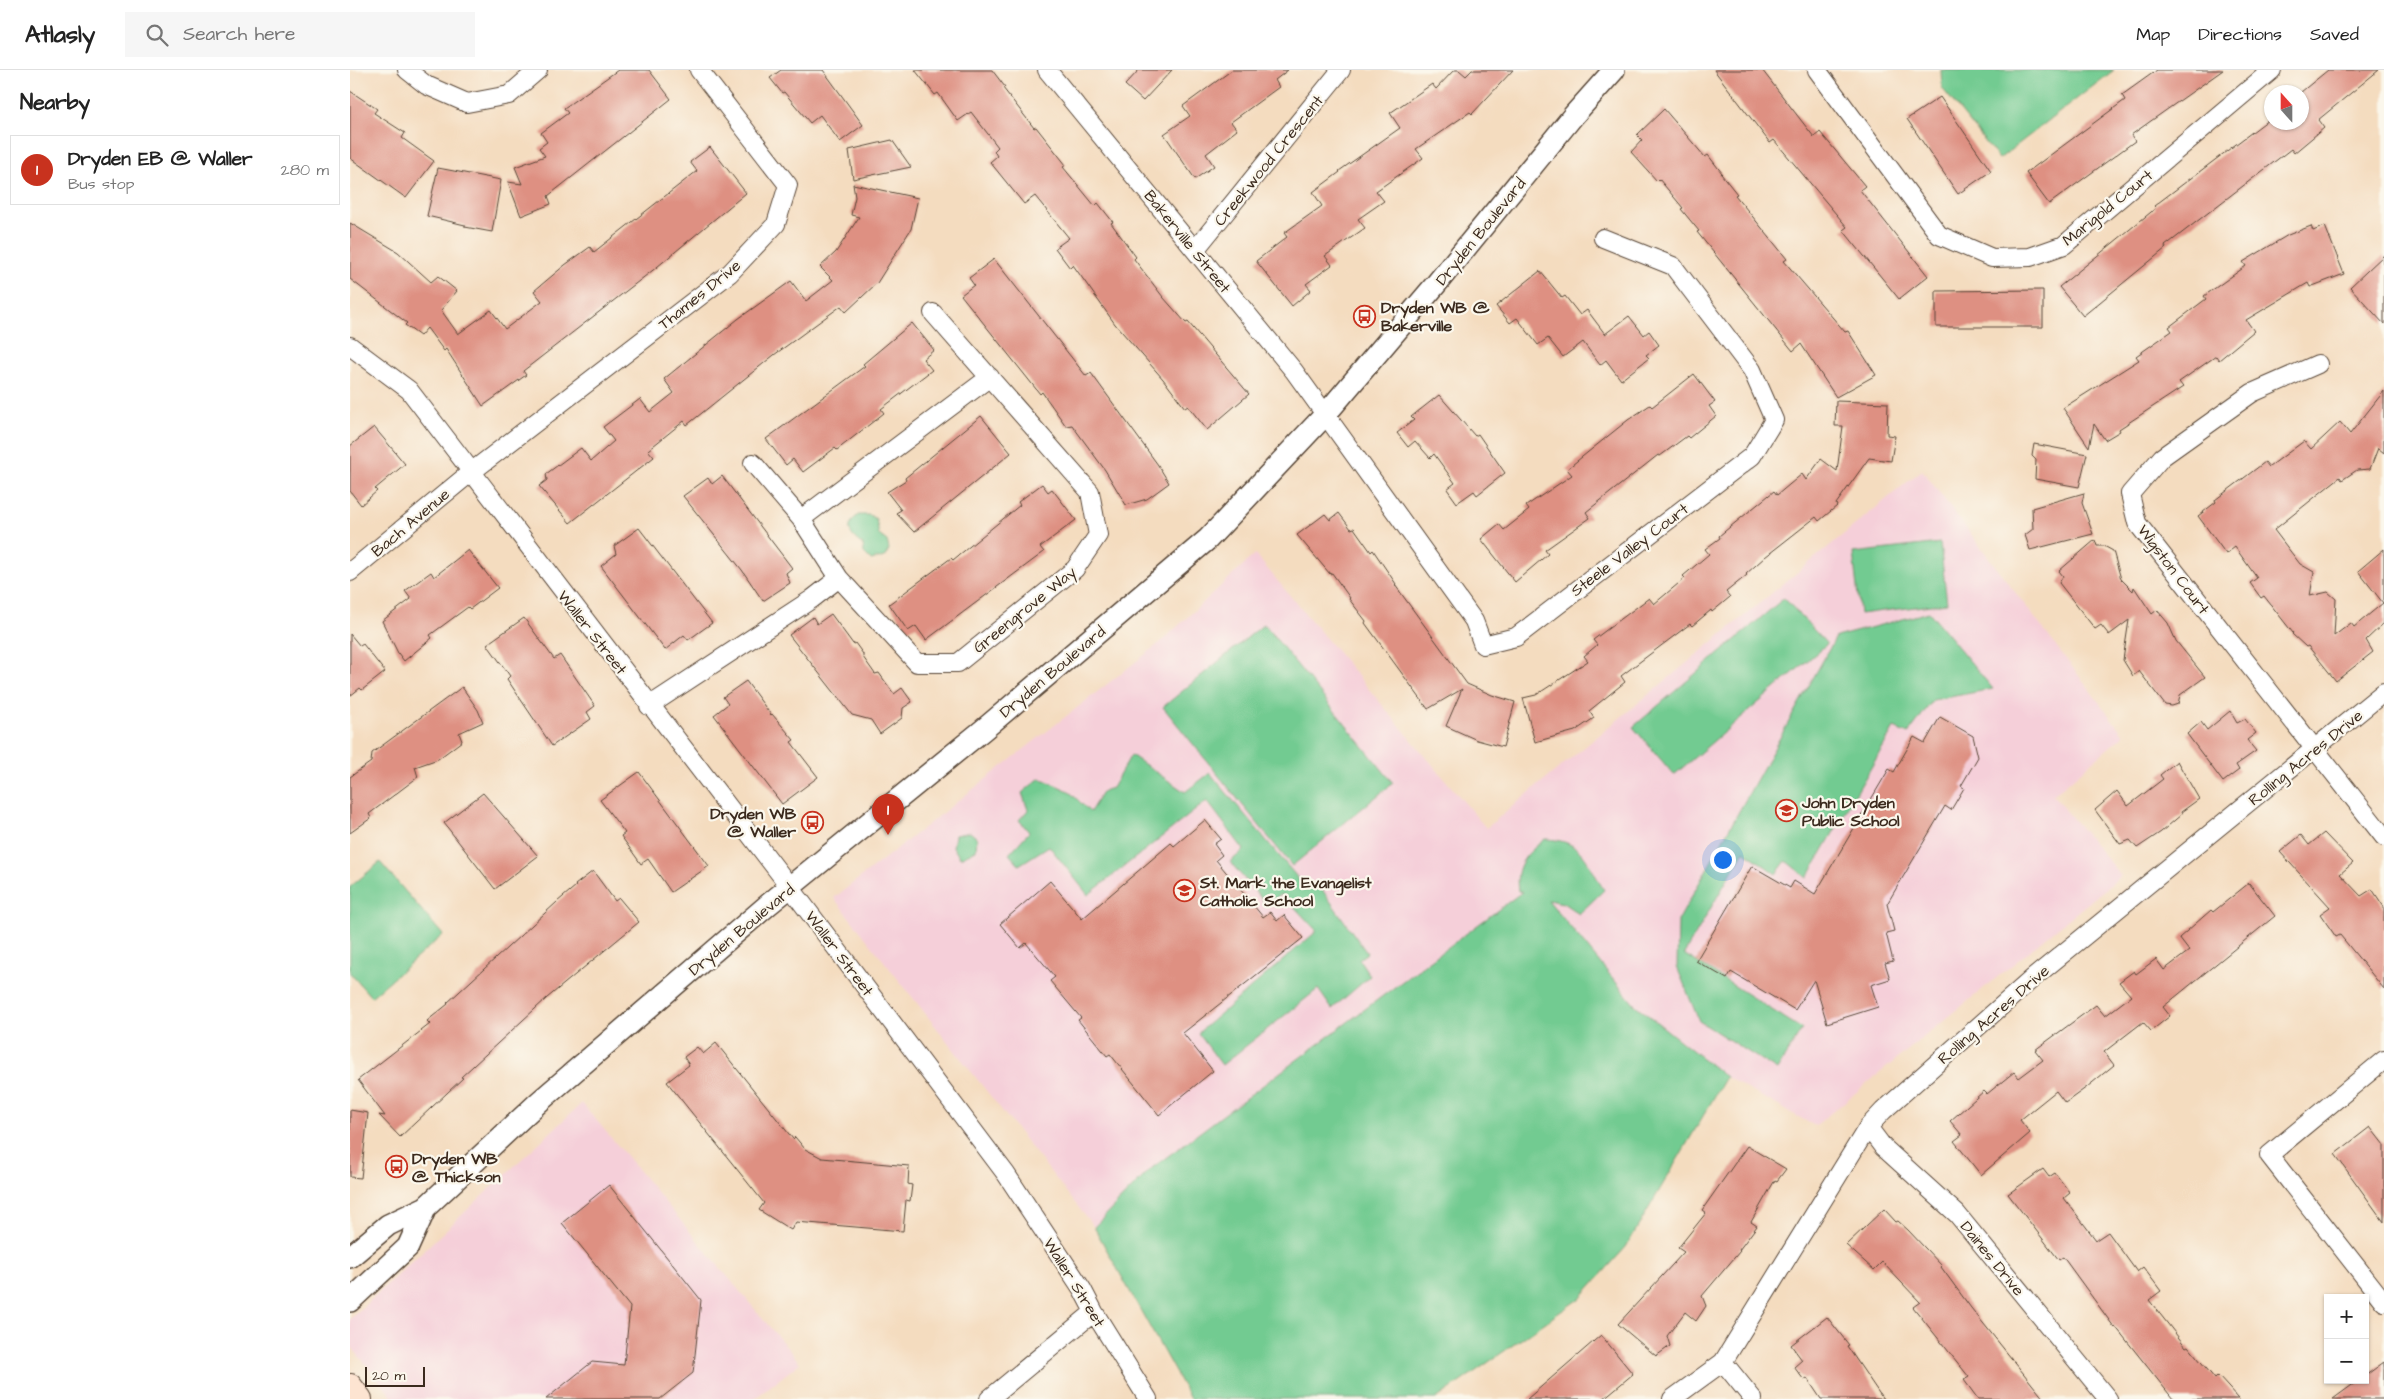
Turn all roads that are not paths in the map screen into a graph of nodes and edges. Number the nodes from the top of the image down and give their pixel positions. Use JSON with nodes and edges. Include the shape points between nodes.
{"nodes":[{"id":1,"x":407,"y":70,"type":"edge"},
{"id":2,"x":538,"y":70,"type":"edge"},
{"id":3,"x":699,"y":70,"type":"edge"},
{"id":4,"x":1047,"y":70,"type":"edge"},
{"id":5,"x":1341,"y":70,"type":"edge"},
{"id":6,"x":1614,"y":70,"type":"edge"},
{"id":7,"x":1817,"y":70,"type":"edge"},
{"id":8,"x":2272,"y":70,"type":"edge"},
{"id":9,"x":1604,"y":238,"type":"dead end"},
{"id":10,"x":1195,"y":250,"type":"junction"},
{"id":11,"x":933,"y":313,"type":"dead end"},
{"id":12,"x":350,"y":346,"type":"edge"},
{"id":13,"x":2318,"y":364,"type":"dead end"},
{"id":14,"x":990,"y":377,"type":"junction"},
{"id":15,"x":1325,"y":415,"type":"junction"},
{"id":16,"x":753,"y":463,"type":"dead end"},
{"id":17,"x":470,"y":473,"type":"junction"},
{"id":18,"x":801,"y":520,"type":"junction"},
{"id":19,"x":350,"y":572,"type":"edge"},
{"id":20,"x":839,"y":578,"type":"junction"},
{"id":21,"x":2384,"y":692,"type":"edge"},
{"id":22,"x":649,"y":706,"type":"junction"},
{"id":23,"x":2314,"y":750,"type":"junction"},
{"id":24,"x":2384,"y":837,"type":"edge"},
{"id":25,"x":790,"y":887,"type":"junction"},
{"id":26,"x":2384,"y":1060,"type":"edge"},
{"id":27,"x":1868,"y":1127,"type":"junction"},
{"id":28,"x":426,"y":1207,"type":"junction"},
{"id":29,"x":350,"y":1257,"type":"edge"},
{"id":30,"x":350,"y":1301,"type":"edge"},
{"id":31,"x":2384,"y":1302,"type":"edge"},
{"id":32,"x":1094,"y":1312,"type":"junction"},
{"id":33,"x":1723,"y":1362,"type":"junction"},
{"id":34,"x":350,"y":1386,"type":"edge"},
{"id":35,"x":360,"y":1399,"type":"edge"},
{"id":36,"x":988,"y":1399,"type":"edge"},
{"id":37,"x":1148,"y":1399,"type":"edge"},
{"id":38,"x":1672,"y":1399,"type":"edge"},
{"id":39,"x":1753,"y":1399,"type":"edge"},
{"id":40,"x":2108,"y":1399,"type":"edge"}],
"edges":[{"from":1,"to":2,"type":"street","via":[[426,86],[467,103],[509,94]]},
{"from":3,"to":17,"type":"street","name":"Thames Drive","via":[[788,185],[776,224],[730,272]]},
{"from":4,"to":10,"type":"street","name":"Bakerville Street"},
{"from":5,"to":10,"type":"street","name":"Creekwood Crescent"},
{"from":6,"to":15,"type":"street","name":"Dryden Boulevard"},
{"from":7,"to":8,"type":"street","name":"Marigold Court","via":[[1939,235],[1992,258],[2030,257],[2064,245]]},
{"from":9,"to":15,"type":"street","name":"Steele Valley Court","via":[[1673,266],[1752,370],[1774,420],[1752,456],[1516,637],[1483,645],[1474,621]]},
{"from":10,"to":15,"type":"street","name":"Bakerville Street","via":[[1294,371]]},
{"from":11,"to":14,"type":"street","name":"Greengrove Way"},
{"from":12,"to":17,"type":"street","name":"Waller Street","via":[[409,390]]},
{"from":13,"to":23,"type":"street","name":"Wigston Court","via":[[2252,393],[2162,457],[2130,494],[2138,523]]},
{"from":14,"to":18,"type":"street"},
{"from":14,"to":20,"type":"street","name":"Greengrove Way","via":[[1090,492],[1098,536],[1075,569],[958,663],[917,663]]},
{"from":15,"to":25,"type":"street","name":"Dryden Boulevard","via":[[1208,538],[983,730]]},
{"from":16,"to":18,"type":"street","name":"Greengrove Way"},
{"from":17,"to":19,"type":"street","name":"Bach Avenue"},
{"from":17,"to":22,"type":"street","name":"Waller Street"},
{"from":18,"to":20,"type":"street","name":"Greengrove Way"},
{"from":20,"to":22,"type":"street"},
{"from":21,"to":23,"type":"street","name":"Rolling Acres Drive"},
{"from":22,"to":25,"type":"street","name":"Waller Street"},
{"from":23,"to":24,"type":"street"},
{"from":23,"to":27,"type":"street","name":"Rolling Acres Drive","via":[[2033,978]]},
{"from":25,"to":28,"type":"street","name":"Dryden Boulevard","via":[[540,1102]]},
{"from":25,"to":32,"type":"street","name":"Waller Street","via":[[1006,1174]]},
{"from":26,"to":31,"type":"street","via":[[2269,1155]]},
{"from":27,"to":33,"type":"street","name":"Rolling Acres Drive"},
{"from":27,"to":40,"type":"street","name":"Daines Drive","via":[[1883,1147],[1957,1214]]},
{"from":28,"to":29,"type":"street","name":"Dryden Boulevard","via":[[388,1225]]},
{"from":28,"to":30,"type":"street","name":"Dryden Boulevard","via":[[408,1247]]},
{"from":32,"to":36,"type":"street"},
{"from":32,"to":37,"type":"street","name":"Waller Street"},
{"from":33,"to":38,"type":"street","name":"Rolling Acres Drive"},
{"from":33,"to":39,"type":"street"},
{"from":34,"to":35,"type":"main road"}]}
